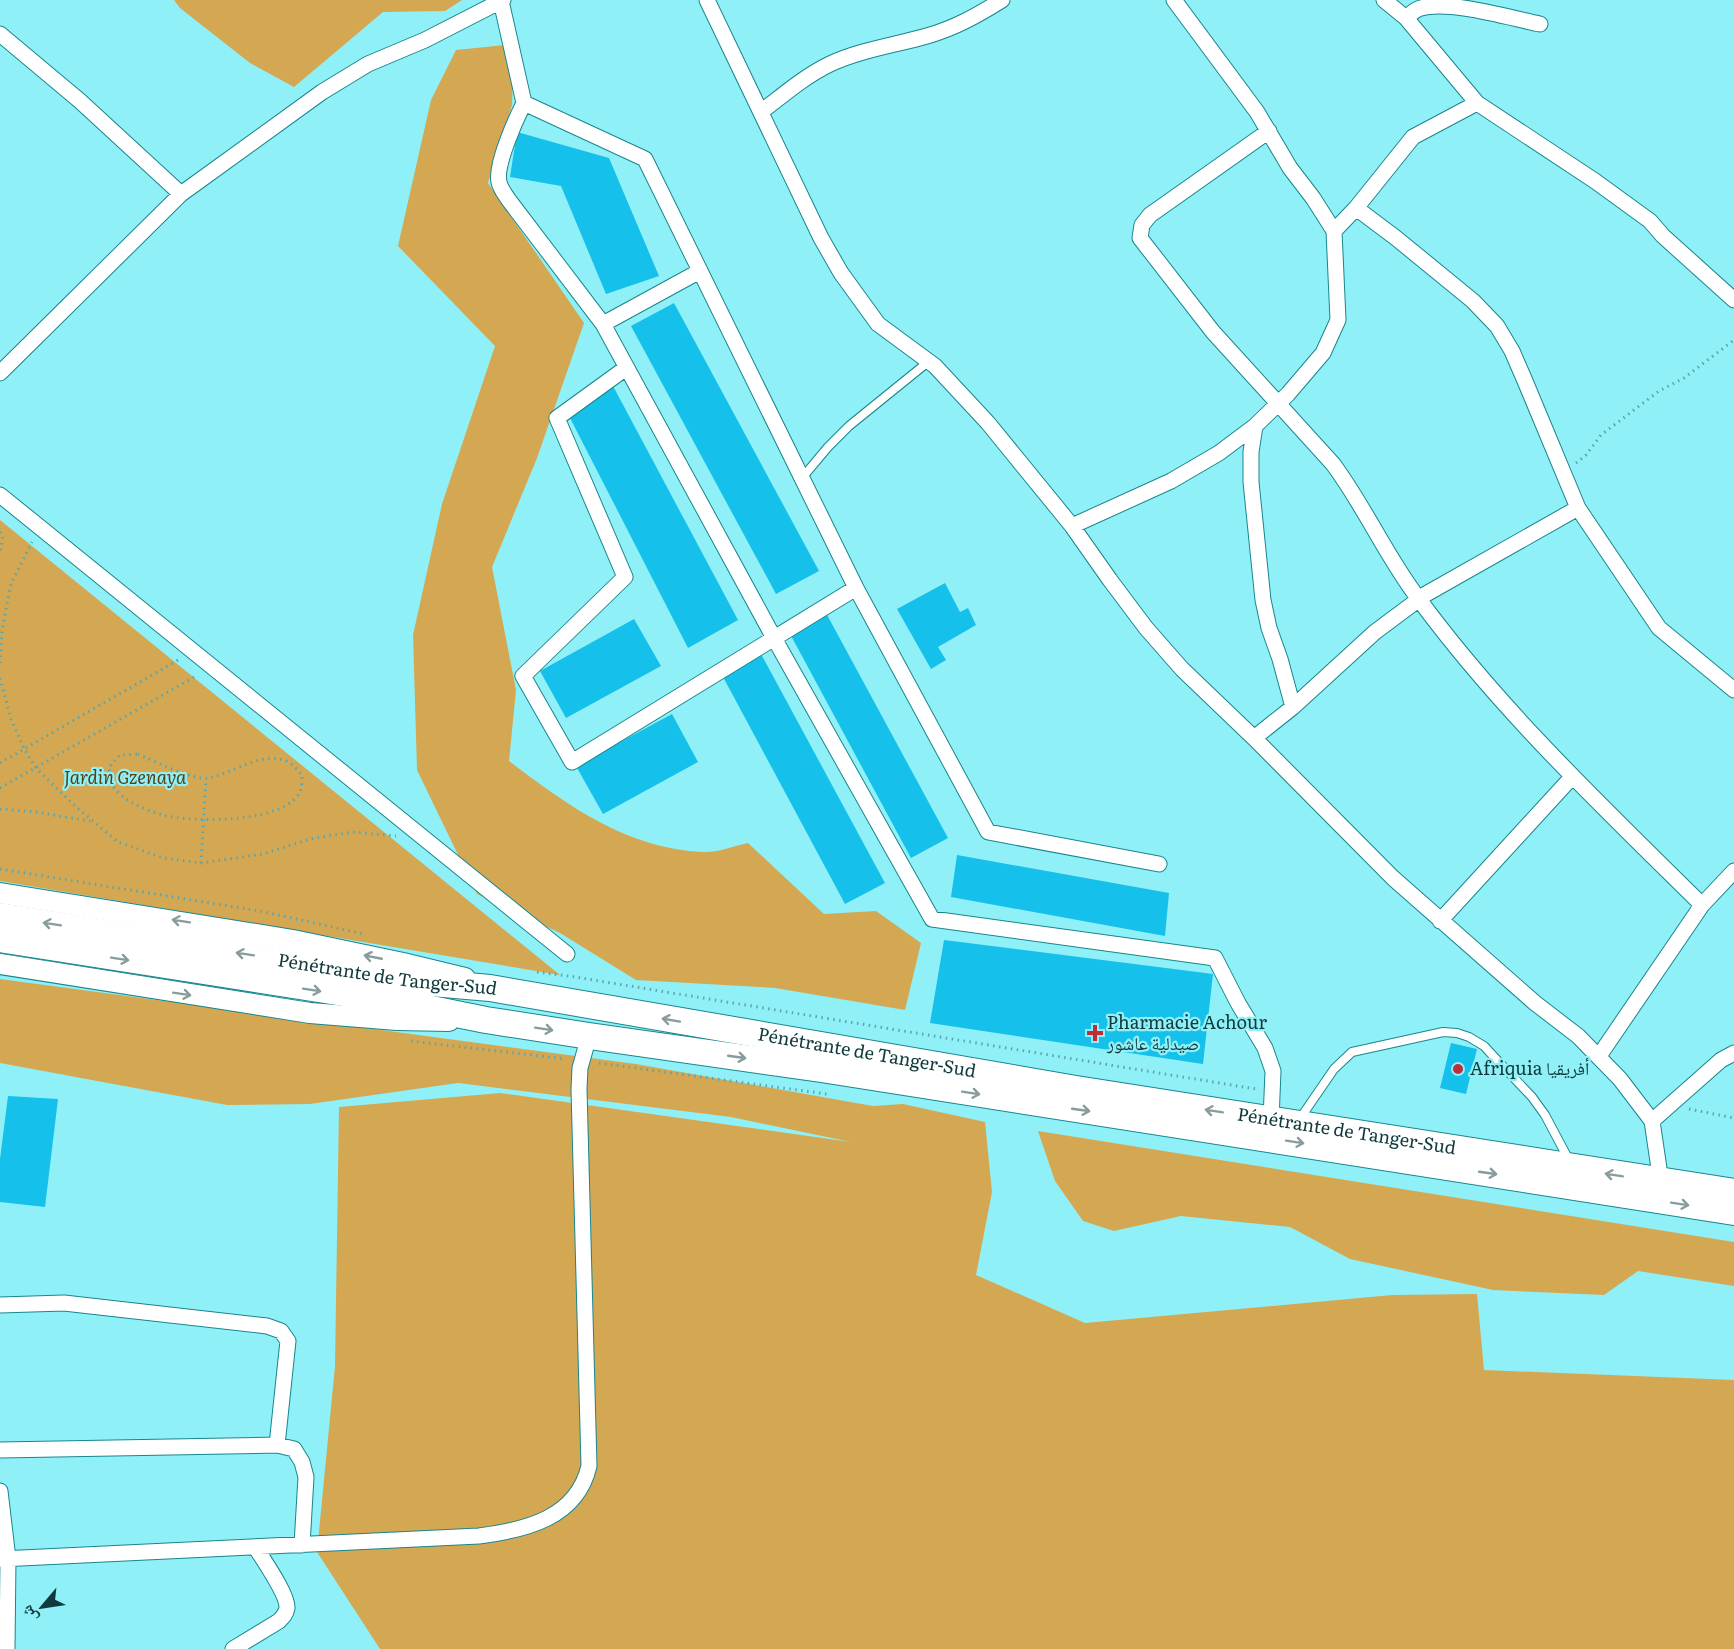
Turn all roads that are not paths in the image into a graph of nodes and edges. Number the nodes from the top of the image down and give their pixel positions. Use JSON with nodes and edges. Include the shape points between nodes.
{"nodes":[{"id":1,"x":707,"y":0,"type":"edge"},
{"id":2,"x":1002,"y":0,"type":"edge"},
{"id":3,"x":1174,"y":0,"type":"edge"},
{"id":4,"x":1384,"y":0,"type":"edge"},
{"id":5,"x":502,"y":1,"type":"edge"},
{"id":6,"x":1406,"y":18,"type":"junction"},
{"id":7,"x":1540,"y":24,"type":"dead end"},
{"id":8,"x":0,"y":34,"type":"edge"},
{"id":9,"x":524,"y":103,"type":"junction"},
{"id":10,"x":1478,"y":103,"type":"junction"},
{"id":11,"x":761,"y":112,"type":"junction"},
{"id":12,"x":1269,"y":131,"type":"junction"},
{"id":13,"x":181,"y":194,"type":"junction"},
{"id":14,"x":1356,"y":208,"type":"junction"},
{"id":15,"x":1334,"y":231,"type":"junction"},
{"id":16,"x":700,"y":271,"type":"junction"},
{"id":17,"x":1734,"y":300,"type":"edge"},
{"id":18,"x":603,"y":324,"type":"junction"},
{"id":19,"x":928,"y":362,"type":"junction"},
{"id":20,"x":626,"y":368,"type":"junction"},
{"id":21,"x":0,"y":373,"type":"edge"},
{"id":22,"x":1279,"y":403,"type":"junction"},
{"id":23,"x":1255,"y":426,"type":"junction"},
{"id":24,"x":802,"y":478,"type":"junction"},
{"id":25,"x":0,"y":495,"type":"edge"},
{"id":26,"x":1578,"y":508,"type":"junction"},
{"id":27,"x":1072,"y":525,"type":"junction"},
{"id":28,"x":856,"y":588,"type":"junction"},
{"id":29,"x":1419,"y":599,"type":"junction"},
{"id":30,"x":774,"y":638,"type":"junction"},
{"id":31,"x":1734,"y":690,"type":"edge"},
{"id":32,"x":1293,"y":707,"type":"junction"},
{"id":33,"x":1254,"y":738,"type":"junction"},
{"id":34,"x":1572,"y":777,"type":"junction"},
{"id":35,"x":1159,"y":864,"type":"dead end"},
{"id":36,"x":1734,"y":871,"type":"edge"},
{"id":37,"x":0,"y":892,"type":"edge"},
{"id":38,"x":1702,"y":905,"type":"junction"},
{"id":39,"x":0,"y":916,"type":"edge"},
{"id":40,"x":1440,"y":921,"type":"junction"},
{"id":41,"x":0,"y":939,"type":"edge"},
{"id":42,"x":567,"y":954,"type":"dead end"},
{"id":43,"x":0,"y":964,"type":"edge"},
{"id":44,"x":490,"y":988,"type":"junction"},
{"id":45,"x":486,"y":1020,"type":"junction"},
{"id":46,"x":586,"y":1048,"type":"junction"},
{"id":47,"x":1734,"y":1053,"type":"edge"},
{"id":48,"x":1599,"y":1056,"type":"junction"},
{"id":49,"x":917,"y":1073,"type":"junction"},
{"id":50,"x":1022,"y":1090,"type":"junction"},
{"id":51,"x":1652,"y":1120,"type":"junction"},
{"id":52,"x":1284,"y":1122,"type":"junction"},
{"id":53,"x":1574,"y":1168,"type":"junction"},
{"id":54,"x":1661,"y":1182,"type":"junction"},
{"id":55,"x":1734,"y":1192,"type":"edge"},
{"id":56,"x":1734,"y":1212,"type":"edge"},
{"id":57,"x":0,"y":1305,"type":"edge"},
{"id":58,"x":277,"y":1445,"type":"junction"},
{"id":59,"x":0,"y":1450,"type":"edge"},
{"id":60,"x":0,"y":1491,"type":"edge"},
{"id":61,"x":302,"y":1545,"type":"junction"},
{"id":62,"x":256,"y":1548,"type":"junction"},
{"id":63,"x":4,"y":1559,"type":"edge"},
{"id":64,"x":7,"y":1649,"type":"edge"},
{"id":65,"x":233,"y":1649,"type":"edge"}],
"edges":[{"from":1,"to":11,"type":"street"},
{"from":2,"to":11,"type":"street","via":[[968,21],[939,32],[828,65]]},
{"from":3,"to":12,"type":"street"},
{"from":4,"to":6,"type":"street"},
{"from":5,"to":9,"type":"street"},
{"from":5,"to":13,"type":"street","via":[[368,64],[322,92]]},
{"from":6,"to":7,"type":"street","via":[[1431,6]]},
{"from":6,"to":10,"type":"street"},
{"from":8,"to":13,"type":"street"},
{"from":9,"to":16,"type":"street","via":[[645,159]]},
{"from":9,"to":18,"type":"street","via":[[499,170],[499,183]]},
{"from":10,"to":14,"type":"street","via":[[1413,137]]},
{"from":10,"to":17,"type":"street","via":[[1650,221]]},
{"from":11,"to":19,"type":"street","via":[[841,273],[878,324]]},
{"from":12,"to":15,"type":"street"},
{"from":12,"to":22,"type":"street","via":[[1150,215],[1140,238],[1213,332]]},
{"from":13,"to":21,"type":"street"},
{"from":14,"to":15,"type":"street"},
{"from":14,"to":26,"type":"street","via":[[1473,301],[1497,327],[1512,351]]},
{"from":15,"to":22,"type":"street","via":[[1338,320],[1323,353]]},
{"from":16,"to":18,"type":"street"},
{"from":16,"to":24,"type":"street"},
{"from":18,"to":20,"type":"street"},
{"from":19,"to":24,"type":"lane","via":[[849,426]]},
{"from":19,"to":27,"type":"street","via":[[988,423]]},
{"from":20,"to":30,"type":"street"},
{"from":20,"to":30,"type":"street","via":[[557,418],[626,577],[523,676],[572,762]]},
{"from":22,"to":23,"type":"street"},
{"from":22,"to":29,"type":"street","via":[[1346,482],[1391,560]]},
{"from":23,"to":27,"type":"street","via":[[1171,481]]},
{"from":23,"to":32,"type":"street","via":[[1251,482],[1263,600]]},
{"from":24,"to":28,"type":"street"},
{"from":25,"to":42,"type":"street"},
{"from":26,"to":29,"type":"street"},
{"from":26,"to":31,"type":"street","via":[[1659,628]]},
{"from":27,"to":33,"type":"street","via":[[1146,628],[1182,669]]},
{"from":28,"to":30,"type":"street"},
{"from":28,"to":35,"type":"street","via":[[988,832]]},
{"from":29,"to":32,"type":"street","via":[[1375,632]]},
{"from":29,"to":34,"type":"street","via":[[1479,677]]},
{"from":30,"to":52,"type":"street","via":[[932,919],[1215,958],[1265,1048],[1273,1071],[1272,1092]]},
{"from":32,"to":33,"type":"street"},
{"from":33,"to":40,"type":"street"},
{"from":34,"to":38,"type":"street"},
{"from":34,"to":40,"type":"street"},
{"from":36,"to":38,"type":"street"},
{"from":44,"to":37,"type":"street","one_way":true,"via":[[457,975],[293,940]]},
{"from":38,"to":48,"type":"street"},
{"from":44,"to":39,"type":"highway","name":"Pénétrante de Tanger-Sud","one_way":true,"via":[[410,981]]},
{"from":40,"to":48,"type":"street"},
{"from":41,"to":45,"type":"highway","name":"Pénétrante de Tanger-Sud","one_way":true,"via":[[399,1002]]},
{"from":43,"to":45,"type":"street","one_way":true,"via":[[310,1013],[397,1020]]},
{"from":49,"to":44,"type":"highway","name":"Pénétrante de Tanger-Sud","one_way":true},
{"from":45,"to":46,"type":"highway","name":"Pénétrante de Tanger-Sud","one_way":true},
{"from":46,"to":49,"type":"highway","name":"Pénétrante de Tanger-Sud","one_way":true,"via":[[821,1069]]},
{"from":46,"to":61,"type":"street","via":[[579,1089],[589,1453],[588,1473],[581,1491],[556,1514],[498,1533]]},
{"from":47,"to":51,"type":"street"},
{"from":48,"to":51,"type":"street"},
{"from":49,"to":50,"type":"highway","name":"Pénétrante de Tanger-Sud"},
{"from":52,"to":50,"type":"highway","name":"Pénétrante de Tanger-Sud","one_way":true},
{"from":50,"to":56,"type":"highway","name":"Pénétrante de Tanger-Sud","one_way":true,"via":[[1286,1140]]},
{"from":51,"to":54,"type":"street"},
{"from":52,"to":53,"type":"highway","name":"Pénétrante de Tanger-Sud"},
{"from":52,"to":53,"type":"lane","via":[[1352,1052],[1443,1032],[1458,1033],[1484,1046],[1532,1097]]},
{"from":54,"to":53,"type":"highway","name":"Pénétrante de Tanger-Sud","one_way":true},
{"from":54,"to":55,"type":"highway","name":"Pénétrante de Tanger-Sud"},
{"from":57,"to":58,"type":"street","via":[[64,1303],[267,1326],[282,1331],[288,1341]]},
{"from":58,"to":59,"type":"street"},
{"from":58,"to":61,"type":"street","via":[[294,1449],[306,1478]]},
{"from":60,"to":63,"type":"street"},
{"from":61,"to":62,"type":"street"},
{"from":62,"to":63,"type":"street"},
{"from":62,"to":65,"type":"street","via":[[287,1607],[279,1621]]},
{"from":63,"to":64,"type":"street"}]}
